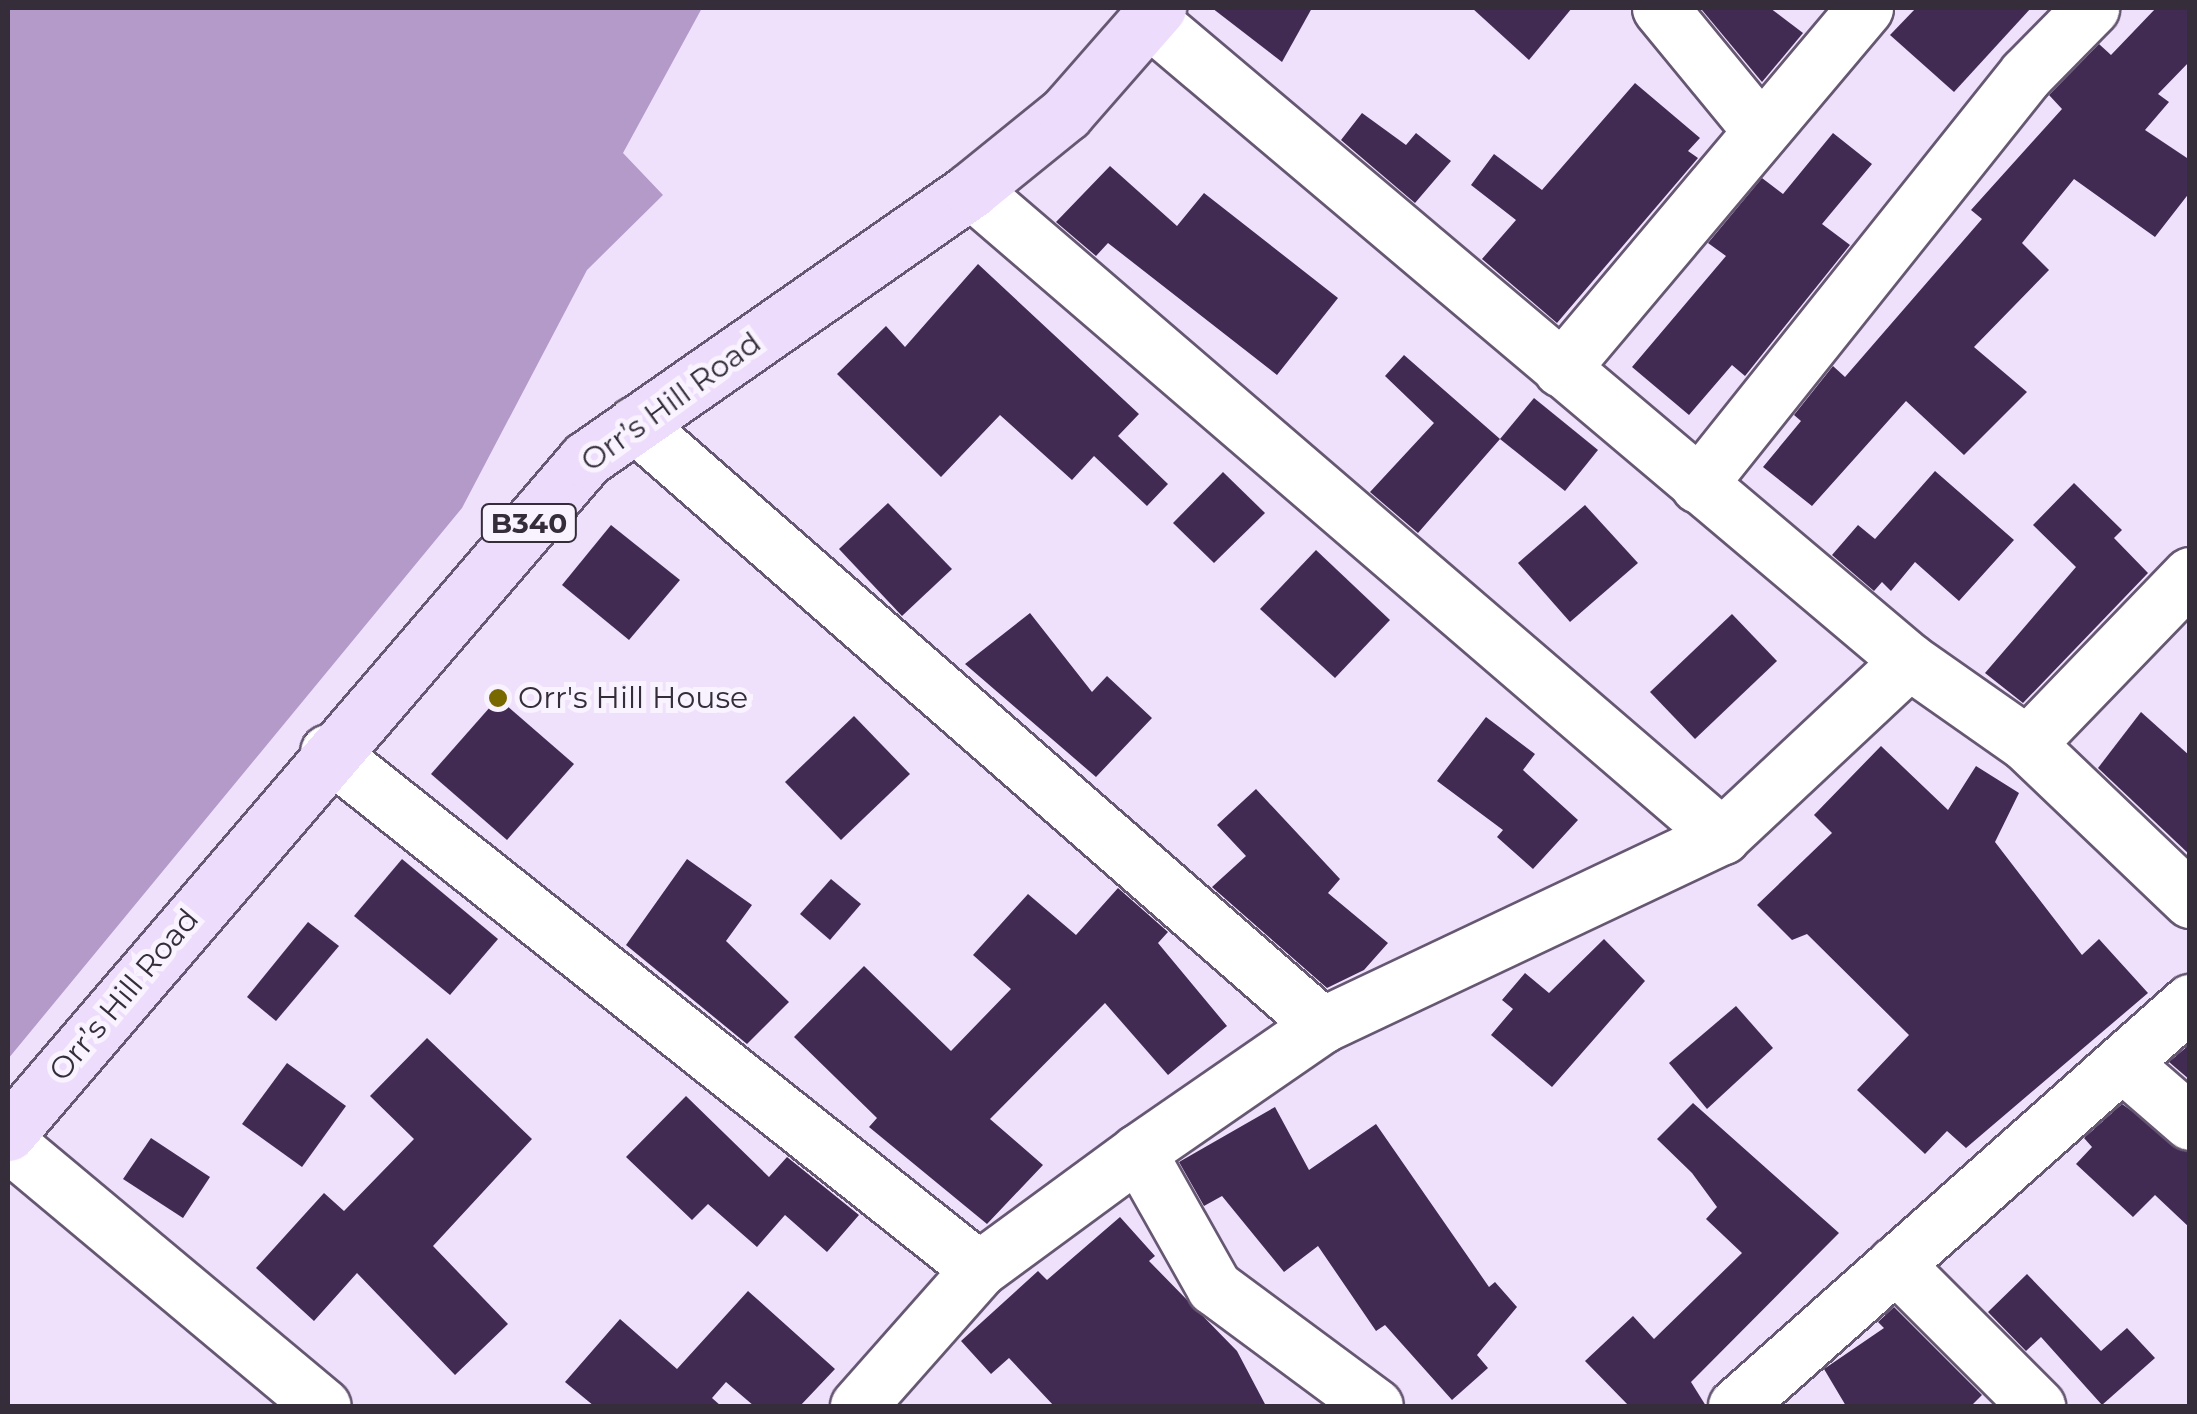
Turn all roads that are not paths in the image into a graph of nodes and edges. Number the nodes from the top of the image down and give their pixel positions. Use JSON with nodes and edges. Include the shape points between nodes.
{"nodes":[{"id":1,"x":1660,"y":8,"type":"edge"},
{"id":2,"x":1865,"y":8,"type":"edge"},
{"id":3,"x":2091,"y":8,"type":"edge"},
{"id":4,"x":1154,"y":14,"type":"edge"},
{"id":5,"x":1761,"y":131,"type":"junction"},
{"id":6,"x":971,"y":190,"type":"junction"},
{"id":7,"x":1561,"y":369,"type":"junction"},
{"id":8,"x":635,"y":424,"type":"junction"},
{"id":9,"x":1698,"y":485,"type":"junction"},
{"id":10,"x":2190,"y":575,"type":"edge"},
{"id":11,"x":1909,"y":661,"type":"junction"},
{"id":12,"x":2027,"y":744,"type":"junction"},
{"id":13,"x":328,"y":752,"type":"junction"},
{"id":14,"x":1722,"y":836,"type":"junction"},
{"id":15,"x":2190,"y":900,"type":"edge"},
{"id":16,"x":2190,"y":1002,"type":"edge"},
{"id":17,"x":1322,"y":1025,"type":"junction"},
{"id":18,"x":2122,"y":1063,"type":"junction"},
{"id":19,"x":2190,"y":1122,"type":"edge"},
{"id":20,"x":8,"y":1133,"type":"edge"},
{"id":21,"x":8,"y":1142,"type":"edge"},
{"id":22,"x":1138,"y":1152,"type":"junction"},
{"id":23,"x":1895,"y":1264,"type":"junction"},
{"id":24,"x":979,"y":1270,"type":"junction"},
{"id":25,"x":322,"y":1406,"type":"edge"},
{"id":26,"x":858,"y":1406,"type":"edge"},
{"id":27,"x":1375,"y":1406,"type":"edge"},
{"id":28,"x":1736,"y":1406,"type":"edge"},
{"id":29,"x":2036,"y":1406,"type":"edge"}],
"edges":[{"from":1,"to":5,"type":"street"},
{"from":2,"to":5,"type":"street"},
{"from":3,"to":9,"type":"street","via":[[2026,74]]},
{"from":4,"to":6,"type":"main road","name":"Orr’s Hill Road","number":"B340","via":[[1066,113]]},
{"from":4,"to":7,"type":"street"},
{"from":5,"to":7,"type":"street"},
{"from":6,"to":8,"type":"main road","name":"Orr’s Hill Road","number":"B340"},
{"from":6,"to":14,"type":"street"},
{"from":7,"to":9,"type":"street"},
{"from":8,"to":13,"type":"main road","name":"Orr’s Hill Road","number":"B340","via":[[586,458]]},
{"from":8,"to":17,"type":"street"},
{"from":9,"to":11,"type":"street"},
{"from":10,"to":12,"type":"street"},
{"from":11,"to":12,"type":"street"},
{"from":11,"to":14,"type":"street"},
{"from":12,"to":15,"type":"street"},
{"from":13,"to":20,"type":"main road","name":"Orr’s Hill Road","number":"B340"},
{"from":13,"to":24,"type":"street"},
{"from":14,"to":17,"type":"street"},
{"from":16,"to":18,"type":"street"},
{"from":17,"to":22,"type":"street"},
{"from":18,"to":19,"type":"street"},
{"from":18,"to":23,"type":"street"},
{"from":21,"to":25,"type":"street"},
{"from":22,"to":24,"type":"street"},
{"from":22,"to":27,"type":"street","via":[[1214,1286]]},
{"from":23,"to":28,"type":"street"},
{"from":23,"to":29,"type":"street"},
{"from":24,"to":26,"type":"street"}]}
